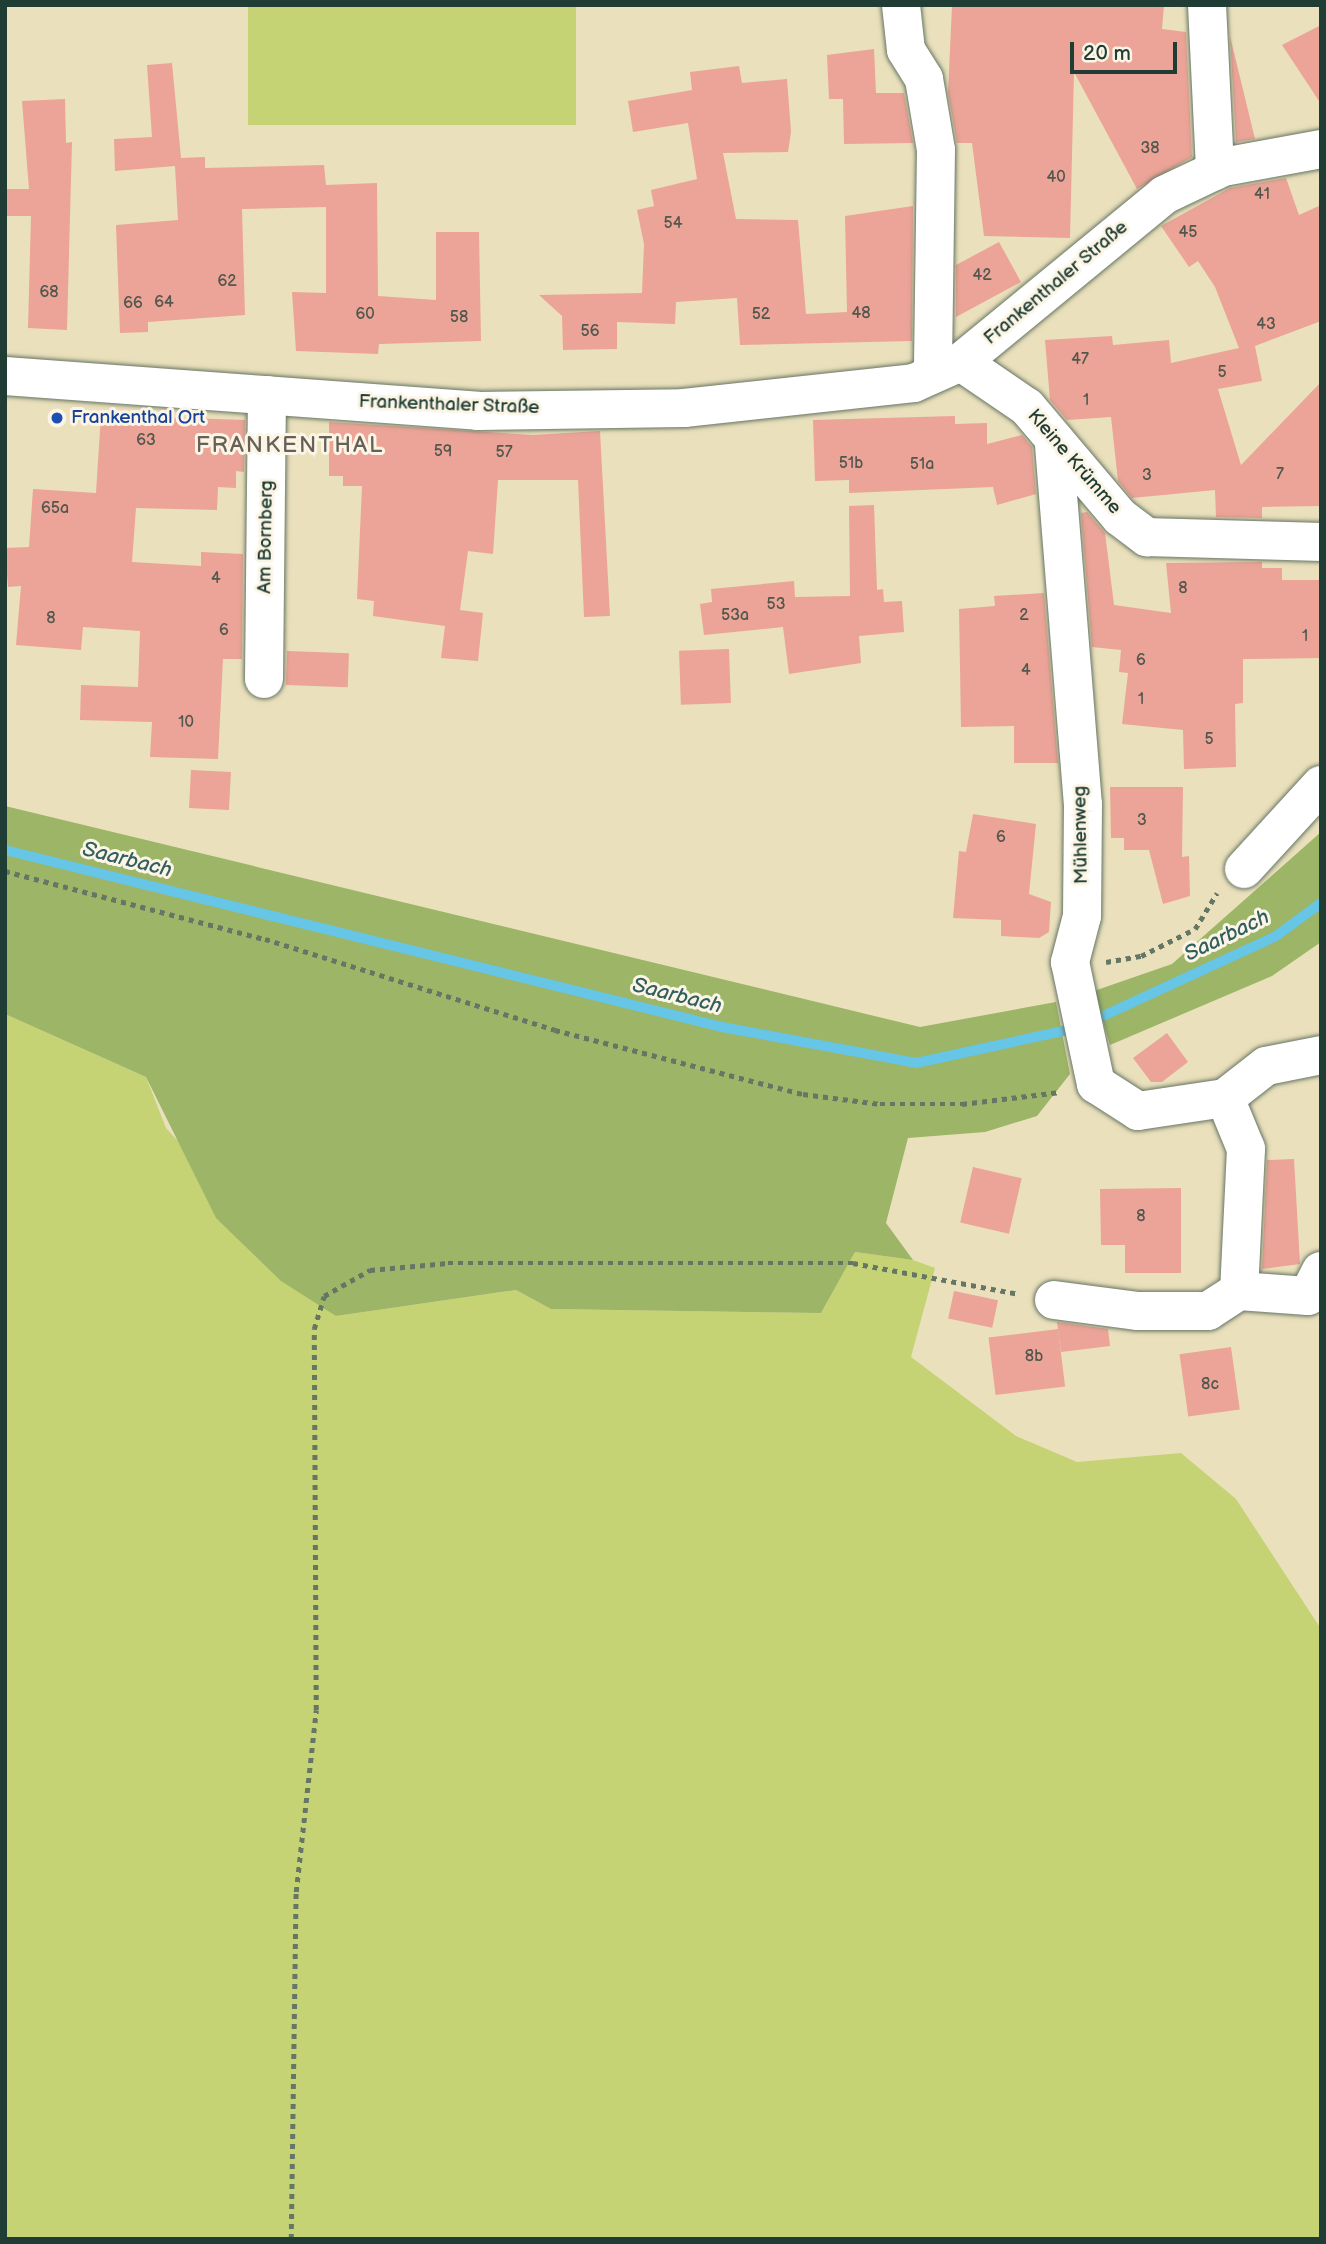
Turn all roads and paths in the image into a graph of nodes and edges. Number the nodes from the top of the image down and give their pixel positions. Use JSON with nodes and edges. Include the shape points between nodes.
{"nodes":[{"id":1,"x":901,"y":5,"type":"edge"},
{"id":2,"x":1207,"y":5,"type":"edge"},
{"id":3,"x":1318,"y":148,"type":"edge"},
{"id":4,"x":1215,"y":171,"type":"junction"},
{"id":5,"x":947,"y":368,"type":"junction"},
{"id":6,"x":5,"y":376,"type":"edge"},
{"id":7,"x":267,"y":395,"type":"junction"},
{"id":8,"x":1054,"y":445,"type":"junction"},
{"id":9,"x":1321,"y":542,"type":"edge"},
{"id":10,"x":264,"y":679,"type":"dead end"},
{"id":11,"x":1321,"y":785,"type":"edge"},
{"id":12,"x":1244,"y":869,"type":"joint"},
{"id":13,"x":5,"y":871,"type":"edge"},
{"id":14,"x":1073,"y":977,"type":"junction"},
{"id":15,"x":1321,"y":1055,"type":"edge"},
{"id":16,"x":1094,"y":1073,"type":"junction"},
{"id":17,"x":1225,"y":1098,"type":"junction"},
{"id":18,"x":1321,"y":1271,"type":"edge"},
{"id":19,"x":1239,"y":1291,"type":"junction"},
{"id":20,"x":1054,"y":1300,"type":"joint"},
{"id":21,"x":291,"y":2239,"type":"edge"}],
"edges":[{"from":1,"to":5,"type":"street","via":[[906,50],[924,79],[936,150]]},
{"from":2,"to":4,"type":"street"},
{"from":3,"to":4,"type":"street","name":"Frankenthaler Straße"},
{"from":4,"to":5,"type":"street","name":"Frankenthaler Straße","via":[[1164,195],[1105,237]]},
{"from":5,"to":7,"type":"street","name":"Frankenthaler Straße","via":[[914,383],[684,408],[478,411]]},
{"from":5,"to":8,"type":"street","name":"Kleine Krümme","via":[[1027,407]]},
{"from":6,"to":7,"type":"street","name":"Frankenthaler Straße"},
{"from":7,"to":10,"type":"street","name":"Am Bornberg"},
{"from":8,"to":9,"type":"street","name":"Kleine Krümme","via":[[1147,537]]},
{"from":8,"to":14,"type":"street","name":"Mühlenweg","via":[[1083,804],[1082,916]]},
{"from":11,"to":12,"type":"street"},
{"from":12,"to":14,"type":"path","via":[[1227,877],[1195,929],[1141,956]]},
{"from":13,"to":16,"type":"path","via":[[265,939],[555,1030],[803,1094],[880,1104],[962,1104]]},
{"from":14,"to":16,"type":"street","name":"Mühlenweg"},
{"from":15,"to":17,"type":"street","via":[[1266,1066]]},
{"from":16,"to":17,"type":"street","via":[[1138,1111]]},
{"from":17,"to":19,"type":"street","via":[[1246,1149]]},
{"from":18,"to":19,"type":"street","via":[[1316,1286],[1299,1298]]},
{"from":19,"to":20,"type":"street","via":[[1208,1311],[1138,1311]]},
{"from":20,"to":21,"type":"path","via":[[853,1264],[448,1263],[370,1270],[324,1296],[314,1329],[316,1710],[296,1892]]}]}
